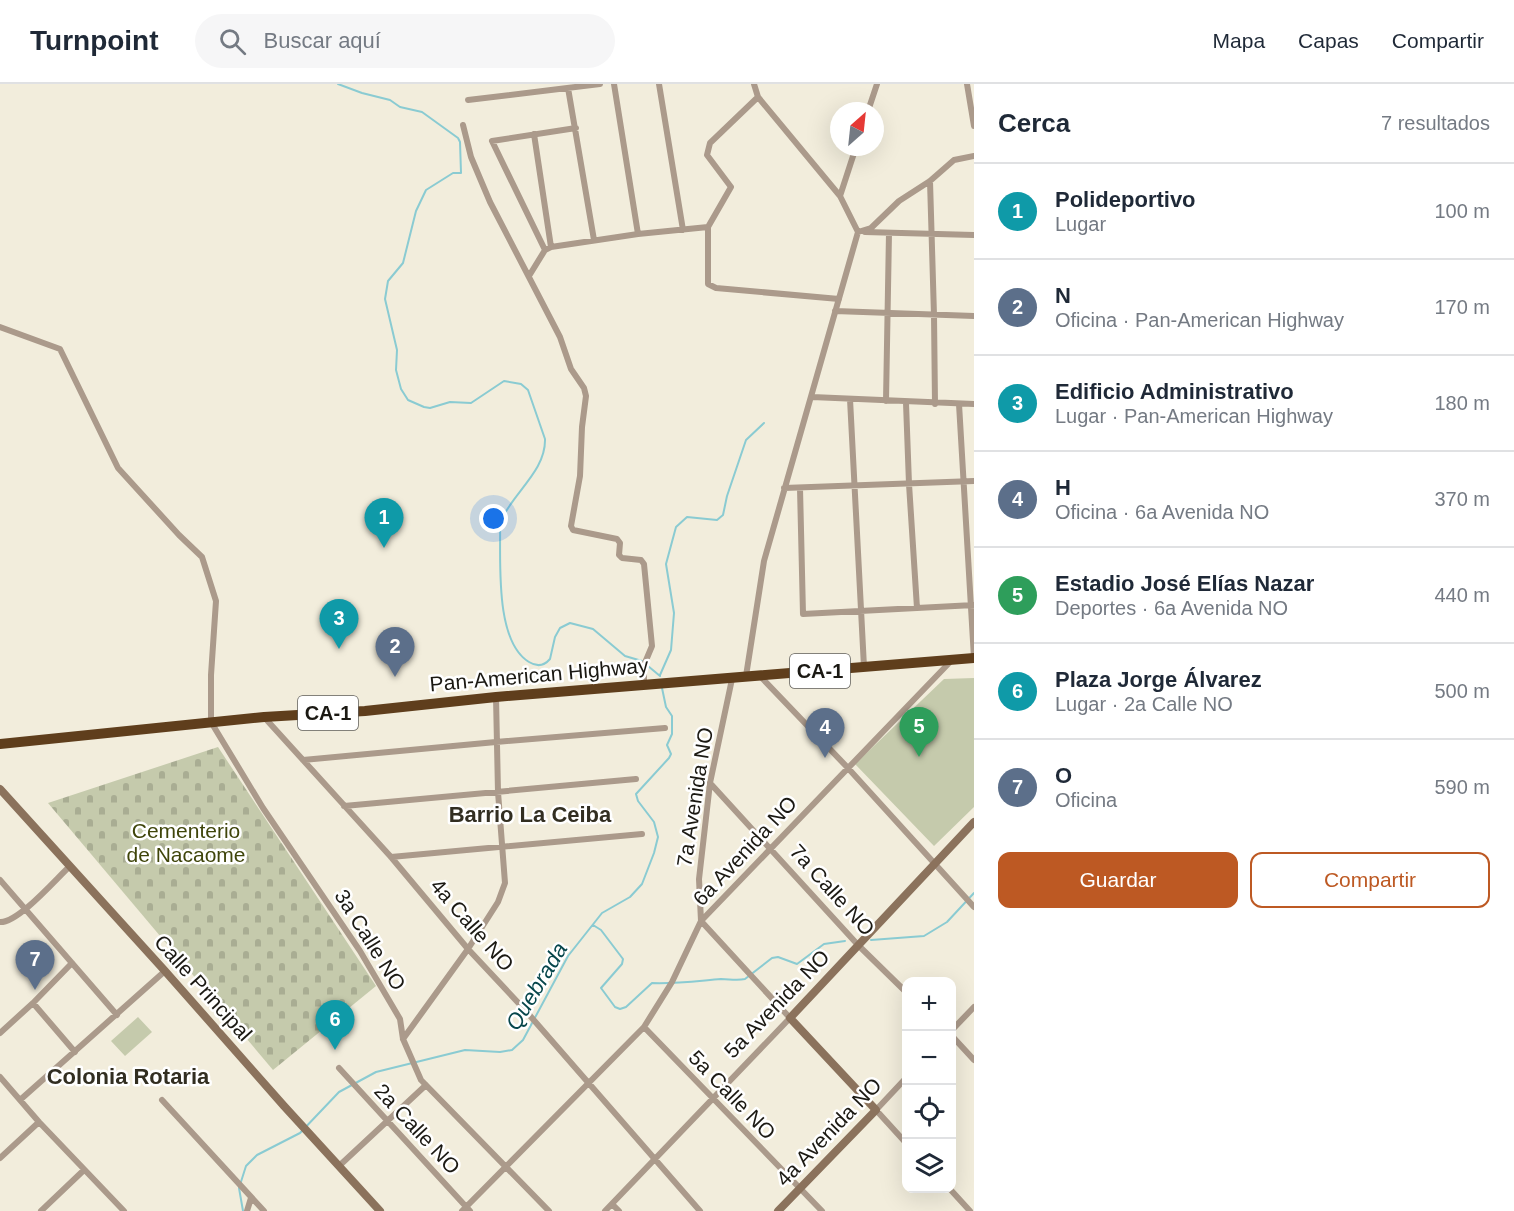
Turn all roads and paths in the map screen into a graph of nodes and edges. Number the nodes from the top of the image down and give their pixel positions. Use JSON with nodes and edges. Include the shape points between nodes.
{"nodes":[{"id":1,"x":600,"y":84,"type":"edge"},
{"id":2,"x":614,"y":84,"type":"edge"},
{"id":3,"x":659,"y":84,"type":"edge"},
{"id":4,"x":754,"y":84,"type":"edge"},
{"id":5,"x":877,"y":84,"type":"edge"},
{"id":6,"x":967,"y":84,"type":"edge"},
{"id":7,"x":568,"y":88,"type":"junction"},
{"id":8,"x":758,"y":97,"type":"junction"},
{"id":9,"x":468,"y":100,"type":"dead end"},
{"id":10,"x":871,"y":102,"type":"edge"},
{"id":11,"x":463,"y":125,"type":"dead end"},
{"id":12,"x":974,"y":126,"type":"edge"},
{"id":13,"x":576,"y":128,"type":"junction"},
{"id":14,"x":534,"y":134,"type":"junction"},
{"id":15,"x":853,"y":156,"type":"edge"},
{"id":16,"x":974,"y":156,"type":"edge"},
{"id":17,"x":930,"y":181,"type":"junction"},
{"id":18,"x":840,"y":196,"type":"junction"},
{"id":19,"x":708,"y":227,"type":"junction"},
{"id":20,"x":682,"y":230,"type":"junction"},
{"id":21,"x":858,"y":232,"type":"junction"},
{"id":22,"x":889,"y":233,"type":"junction"},
{"id":23,"x":932,"y":233,"type":"junction"},
{"id":24,"x":638,"y":234,"type":"junction"},
{"id":25,"x":974,"y":235,"type":"edge"},
{"id":26,"x":594,"y":240,"type":"junction"},
{"id":27,"x":548,"y":248,"type":"junction"},
{"id":28,"x":529,"y":276,"type":"junction"},
{"id":29,"x":839,"y":299,"type":"junction"},
{"id":30,"x":835,"y":311,"type":"junction"},
{"id":31,"x":888,"y":313,"type":"junction"},
{"id":32,"x":934,"y":315,"type":"junction"},
{"id":33,"x":974,"y":316,"type":"edge"},
{"id":34,"x":0,"y":327,"type":"edge"},
{"id":35,"x":812,"y":397,"type":"junction"},
{"id":36,"x":850,"y":399,"type":"junction"},
{"id":37,"x":886,"y":401,"type":"junction"},
{"id":38,"x":906,"y":403,"type":"junction"},
{"id":39,"x":935,"y":404,"type":"junction"},
{"id":40,"x":960,"y":404,"type":"junction"},
{"id":41,"x":974,"y":404,"type":"edge"},
{"id":42,"x":974,"y":481,"type":"edge"},
{"id":43,"x":964,"y":482,"type":"junction"},
{"id":44,"x":909,"y":484,"type":"junction"},
{"id":45,"x":855,"y":486,"type":"junction"},
{"id":46,"x":784,"y":488,"type":"junction"},
{"id":47,"x":800,"y":488,"type":"junction"},
{"id":48,"x":972,"y":605,"type":"edge"},
{"id":49,"x":917,"y":608,"type":"junction"},
{"id":50,"x":861,"y":611,"type":"junction"},
{"id":51,"x":974,"y":658,"type":"edge"},
{"id":52,"x":952,"y":660,"type":"junction"},
{"id":53,"x":864,"y":667,"type":"junction"},
{"id":54,"x":746,"y":676,"type":"junction"},
{"id":55,"x":760,"y":676,"type":"junction"},
{"id":56,"x":732,"y":678,"type":"junction"},
{"id":57,"x":644,"y":685,"type":"junction"},
{"id":58,"x":496,"y":697,"type":"junction"},
{"id":59,"x":264,"y":717,"type":"junction"},
{"id":60,"x":211,"y":722,"type":"junction"},
{"id":61,"x":665,"y":728,"type":"dead end"},
{"id":62,"x":496,"y":742,"type":"junction"},
{"id":63,"x":0,"y":744,"type":"edge"},
{"id":64,"x":303,"y":760,"type":"junction"},
{"id":65,"x":847,"y":767,"type":"junction"},
{"id":66,"x":636,"y":779,"type":"dead end"},
{"id":67,"x":710,"y":783,"type":"junction"},
{"id":68,"x":0,"y":789,"type":"edge"},
{"id":69,"x":498,"y":792,"type":"junction"},
{"id":70,"x":344,"y":806,"type":"junction"},
{"id":71,"x":974,"y":822,"type":"edge"},
{"id":72,"x":642,"y":834,"type":"dead end"},
{"id":73,"x":502,"y":847,"type":"junction"},
{"id":74,"x":771,"y":848,"type":"junction"},
{"id":75,"x":391,"y":857,"type":"junction"},
{"id":76,"x":934,"y":862,"type":"junction"},
{"id":77,"x":69,"y":867,"type":"junction"},
{"id":78,"x":0,"y":880,"type":"edge"},
{"id":79,"x":974,"y":907,"type":"edge"},
{"id":80,"x":26,"y":908,"type":"junction"},
{"id":81,"x":702,"y":921,"type":"junction"},
{"id":82,"x":0,"y":922,"type":"edge"},
{"id":83,"x":858,"y":945,"type":"junction"},
{"id":84,"x":468,"y":949,"type":"junction"},
{"id":85,"x":72,"y":963,"type":"junction"},
{"id":86,"x":165,"y":971,"type":"junction"},
{"id":87,"x":902,"y":988,"type":"edge"},
{"id":88,"x":33,"y":1003,"type":"junction"},
{"id":89,"x":974,"y":1007,"type":"edge"},
{"id":90,"x":117,"y":1015,"type":"junction"},
{"id":91,"x":790,"y":1018,"type":"junction"},
{"id":92,"x":956,"y":1025,"type":"edge"},
{"id":93,"x":644,"y":1027,"type":"junction"},
{"id":94,"x":0,"y":1033,"type":"edge"},
{"id":95,"x":403,"y":1039,"type":"junction"},
{"id":96,"x":956,"y":1041,"type":"edge"},
{"id":97,"x":75,"y":1052,"type":"junction"},
{"id":98,"x":974,"y":1060,"type":"edge"},
{"id":99,"x":339,"y":1068,"type":"dead end"},
{"id":100,"x":0,"y":1077,"type":"edge"},
{"id":101,"x":588,"y":1082,"type":"junction"},
{"id":102,"x":902,"y":1082,"type":"edge"},
{"id":103,"x":426,"y":1085,"type":"junction"},
{"id":104,"x":711,"y":1099,"type":"junction"},
{"id":105,"x":20,"y":1100,"type":"junction"},
{"id":106,"x":162,"y":1100,"type":"dead end"},
{"id":107,"x":876,"y":1110,"type":"junction"},
{"id":108,"x":387,"y":1121,"type":"junction"},
{"id":109,"x":39,"y":1122,"type":"junction"},
{"id":110,"x":902,"y":1139,"type":"edge"},
{"id":111,"x":0,"y":1158,"type":"edge"},
{"id":112,"x":653,"y":1159,"type":"junction"},
{"id":113,"x":339,"y":1166,"type":"junction"},
{"id":114,"x":506,"y":1166,"type":"junction"},
{"id":115,"x":84,"y":1170,"type":"junction"},
{"id":116,"x":800,"y":1189,"type":"junction"},
{"id":117,"x":954,"y":1193,"type":"edge"},
{"id":118,"x":251,"y":1198,"type":"junction"},
{"id":119,"x":612,"y":1204,"type":"junction"},
{"id":120,"x":466,"y":1210,"type":"edge"},
{"id":121,"x":41,"y":1211,"type":"edge"},
{"id":122,"x":124,"y":1211,"type":"edge"},
{"id":123,"x":247,"y":1211,"type":"edge"},
{"id":124,"x":264,"y":1211,"type":"edge"},
{"id":125,"x":380,"y":1211,"type":"edge"},
{"id":126,"x":549,"y":1211,"type":"edge"},
{"id":127,"x":605,"y":1211,"type":"edge"},
{"id":128,"x":620,"y":1211,"type":"edge"},
{"id":129,"x":700,"y":1211,"type":"edge"},
{"id":130,"x":778,"y":1211,"type":"edge"},
{"id":131,"x":822,"y":1211,"type":"edge"},
{"id":132,"x":970,"y":1211,"type":"edge"}],
"edges":[{"from":1,"to":7,"type":"street"},
{"from":2,"to":24,"type":"street"},
{"from":3,"to":20,"type":"street"},
{"from":4,"to":8,"type":"street"},
{"from":5,"to":10,"type":"street"},
{"from":6,"to":12,"type":"street"},
{"from":7,"to":9,"type":"street"},
{"from":7,"to":13,"type":"street"},
{"from":8,"to":18,"type":"street"},
{"from":8,"to":19,"type":"street","via":[[710,143],[706,155],[730,187]]},
{"from":11,"to":28,"type":"street","via":[[471,157],[490,202]]},
{"from":13,"to":14,"type":"street"},
{"from":13,"to":26,"type":"street"},
{"from":14,"to":27,"type":"street"},
{"from":14,"to":27,"type":"street","via":[[492,141]]},
{"from":15,"to":18,"type":"street"},
{"from":16,"to":17,"type":"street","via":[[954,160]]},
{"from":17,"to":21,"type":"street","via":[[899,201],[871,228]]},
{"from":17,"to":23,"type":"street"},
{"from":18,"to":21,"type":"street"},
{"from":19,"to":20,"type":"street"},
{"from":19,"to":29,"type":"street","via":[[707,281],[711,287]]},
{"from":20,"to":24,"type":"street"},
{"from":21,"to":22,"type":"street"},
{"from":21,"to":29,"type":"street"},
{"from":22,"to":23,"type":"street"},
{"from":22,"to":31,"type":"street"},
{"from":23,"to":25,"type":"street"},
{"from":23,"to":32,"type":"street"},
{"from":24,"to":26,"type":"street"},
{"from":26,"to":27,"type":"street"},
{"from":27,"to":28,"type":"street"},
{"from":28,"to":57,"type":"street","via":[[586,396],[580,476],[571,526],[573,530],[617,539],[622,558],[641,560],[644,564],[652,646],[644,665]]},
{"from":29,"to":30,"type":"street"},
{"from":30,"to":31,"type":"street"},
{"from":30,"to":35,"type":"street"},
{"from":31,"to":32,"type":"street"},
{"from":31,"to":37,"type":"street"},
{"from":32,"to":33,"type":"street"},
{"from":32,"to":39,"type":"street"},
{"from":34,"to":60,"type":"street","via":[[60,349],[118,468],[202,557],[216,601]]},
{"from":35,"to":36,"type":"street"},
{"from":35,"to":46,"type":"street"},
{"from":36,"to":37,"type":"street"},
{"from":36,"to":45,"type":"street"},
{"from":37,"to":38,"type":"street"},
{"from":38,"to":39,"type":"street"},
{"from":38,"to":44,"type":"street"},
{"from":39,"to":40,"type":"street"},
{"from":40,"to":41,"type":"street"},
{"from":40,"to":43,"type":"street"},
{"from":42,"to":43,"type":"street"},
{"from":43,"to":44,"type":"street"},
{"from":43,"to":48,"type":"street"},
{"from":44,"to":45,"type":"street"},
{"from":44,"to":49,"type":"street"},
{"from":45,"to":47,"type":"street"},
{"from":45,"to":50,"type":"street"},
{"from":46,"to":47,"type":"street"},
{"from":46,"to":54,"type":"street","via":[[760,582]]},
{"from":47,"to":50,"type":"street","via":[[803,614]]},
{"from":48,"to":49,"type":"street"},
{"from":48,"to":51,"type":"street"},
{"from":49,"to":50,"type":"street"},
{"from":50,"to":53,"type":"street"},
{"from":51,"to":52,"type":"highway","name":"Pan-American Highway","number":"CA-1"},
{"from":52,"to":53,"type":"highway","name":"Pan-American Highway","number":"CA-1"},
{"from":52,"to":65,"type":"street","name":"6a Avenida NO"},
{"from":53,"to":55,"type":"highway","name":"Pan-American Highway","number":"CA-1"},
{"from":54,"to":55,"type":"highway","name":"Pan-American Highway","number":"CA-1"},
{"from":54,"to":56,"type":"highway","name":"Pan-American Highway","number":"CA-1"},
{"from":55,"to":65,"type":"street"},
{"from":56,"to":57,"type":"highway","name":"Pan-American Highway","number":"CA-1"},
{"from":56,"to":67,"type":"street","name":"7a Avenida NO"},
{"from":57,"to":58,"type":"highway","name":"Pan-American Highway","number":"CA-1"},
{"from":58,"to":59,"type":"highway","name":"Pan-American Highway","number":"CA-1"},
{"from":58,"to":62,"type":"street"},
{"from":59,"to":60,"type":"highway","name":"Pan-American Highway","number":"CA-1"},
{"from":59,"to":64,"type":"street","name":"4a Calle NO"},
{"from":60,"to":63,"type":"highway","name":"Pan-American Highway","number":"CA-1"},
{"from":60,"to":95,"type":"street","name":"3a Calle NO","via":[[263,808],[360,951],[400,1019]]},
{"from":61,"to":62,"type":"street"},
{"from":62,"to":64,"type":"street"},
{"from":62,"to":69,"type":"street"},
{"from":64,"to":70,"type":"street","name":"4a Calle NO"},
{"from":65,"to":74,"type":"street","name":"6a Avenida NO"},
{"from":65,"to":76,"type":"street"},
{"from":66,"to":69,"type":"street"},
{"from":67,"to":74,"type":"street","name":"7a Calle NO"},
{"from":67,"to":81,"type":"street","name":"7a Avenida NO","via":[[699,879]]},
{"from":68,"to":77,"type":"street","name":"Calle Principal"},
{"from":69,"to":70,"type":"street"},
{"from":69,"to":73,"type":"street"},
{"from":70,"to":75,"type":"street","name":"4a Calle NO"},
{"from":71,"to":76,"type":"street","name":"5a Avenida NO"},
{"from":72,"to":73,"type":"street"},
{"from":73,"to":75,"type":"street"},
{"from":73,"to":84,"type":"street","via":[[505,883],[498,902]]},
{"from":74,"to":81,"type":"street","name":"6a Avenida NO"},
{"from":74,"to":83,"type":"street","name":"7a Calle NO"},
{"from":75,"to":84,"type":"street","name":"4a Calle NO"},
{"from":76,"to":79,"type":"street"},
{"from":76,"to":83,"type":"street","name":"5a Avenida NO"},
{"from":77,"to":80,"type":"street"},
{"from":77,"to":86,"type":"street","name":"Calle Principal"},
{"from":78,"to":80,"type":"street"},
{"from":80,"to":82,"type":"street"},
{"from":80,"to":85,"type":"street"},
{"from":81,"to":91,"type":"street"},
{"from":81,"to":93,"type":"street","name":"6a Avenida NO"},
{"from":83,"to":87,"type":"street","name":"7a Calle NO"},
{"from":83,"to":91,"type":"street","name":"5a Avenida NO"},
{"from":84,"to":95,"type":"street"},
{"from":84,"to":101,"type":"street","name":"4a Calle NO"},
{"from":85,"to":88,"type":"street"},
{"from":85,"to":90,"type":"street"},
{"from":86,"to":90,"type":"street"},
{"from":86,"to":113,"type":"street","name":"Calle Principal"},
{"from":88,"to":94,"type":"street"},
{"from":88,"to":97,"type":"street"},
{"from":89,"to":92,"type":"street"},
{"from":90,"to":97,"type":"street"},
{"from":91,"to":104,"type":"street","name":"5a Avenida NO"},
{"from":91,"to":107,"type":"street"},
{"from":93,"to":101,"type":"street","name":"6a Avenida NO"},
{"from":93,"to":104,"type":"street","name":"5a Calle NO"},
{"from":95,"to":103,"type":"street","name":"3a Calle NO"},
{"from":96,"to":98,"type":"street"},
{"from":97,"to":105,"type":"street"},
{"from":99,"to":108,"type":"street","name":"2a Calle NO"},
{"from":100,"to":105,"type":"street"},
{"from":101,"to":112,"type":"street","name":"4a Calle NO"},
{"from":101,"to":114,"type":"street","name":"6a Avenida NO"},
{"from":102,"to":107,"type":"street","name":"4a Avenida NO"},
{"from":103,"to":108,"type":"street"},
{"from":103,"to":114,"type":"street","name":"3a Calle NO"},
{"from":104,"to":112,"type":"street","name":"5a Avenida NO"},
{"from":104,"to":116,"type":"street","name":"5a Calle NO"},
{"from":105,"to":109,"type":"street"},
{"from":106,"to":118,"type":"street"},
{"from":107,"to":110,"type":"street"},
{"from":107,"to":116,"type":"street","name":"4a Avenida NO"},
{"from":108,"to":113,"type":"street"},
{"from":108,"to":120,"type":"street","name":"2a Calle NO"},
{"from":109,"to":111,"type":"street"},
{"from":109,"to":115,"type":"street"},
{"from":112,"to":119,"type":"street","name":"5a Avenida NO"},
{"from":112,"to":129,"type":"street","name":"4a Calle NO"},
{"from":113,"to":125,"type":"street","name":"Calle Principal"},
{"from":114,"to":120,"type":"street","name":"6a Avenida NO"},
{"from":114,"to":126,"type":"street","name":"3a Calle NO"},
{"from":115,"to":121,"type":"street"},
{"from":115,"to":122,"type":"street"},
{"from":116,"to":130,"type":"street","name":"4a Avenida NO"},
{"from":116,"to":131,"type":"street","name":"5a Calle NO"},
{"from":117,"to":132,"type":"street"},
{"from":118,"to":123,"type":"street"},
{"from":118,"to":124,"type":"street"},
{"from":119,"to":127,"type":"street","name":"5a Avenida NO"},
{"from":119,"to":128,"type":"street"}]}
